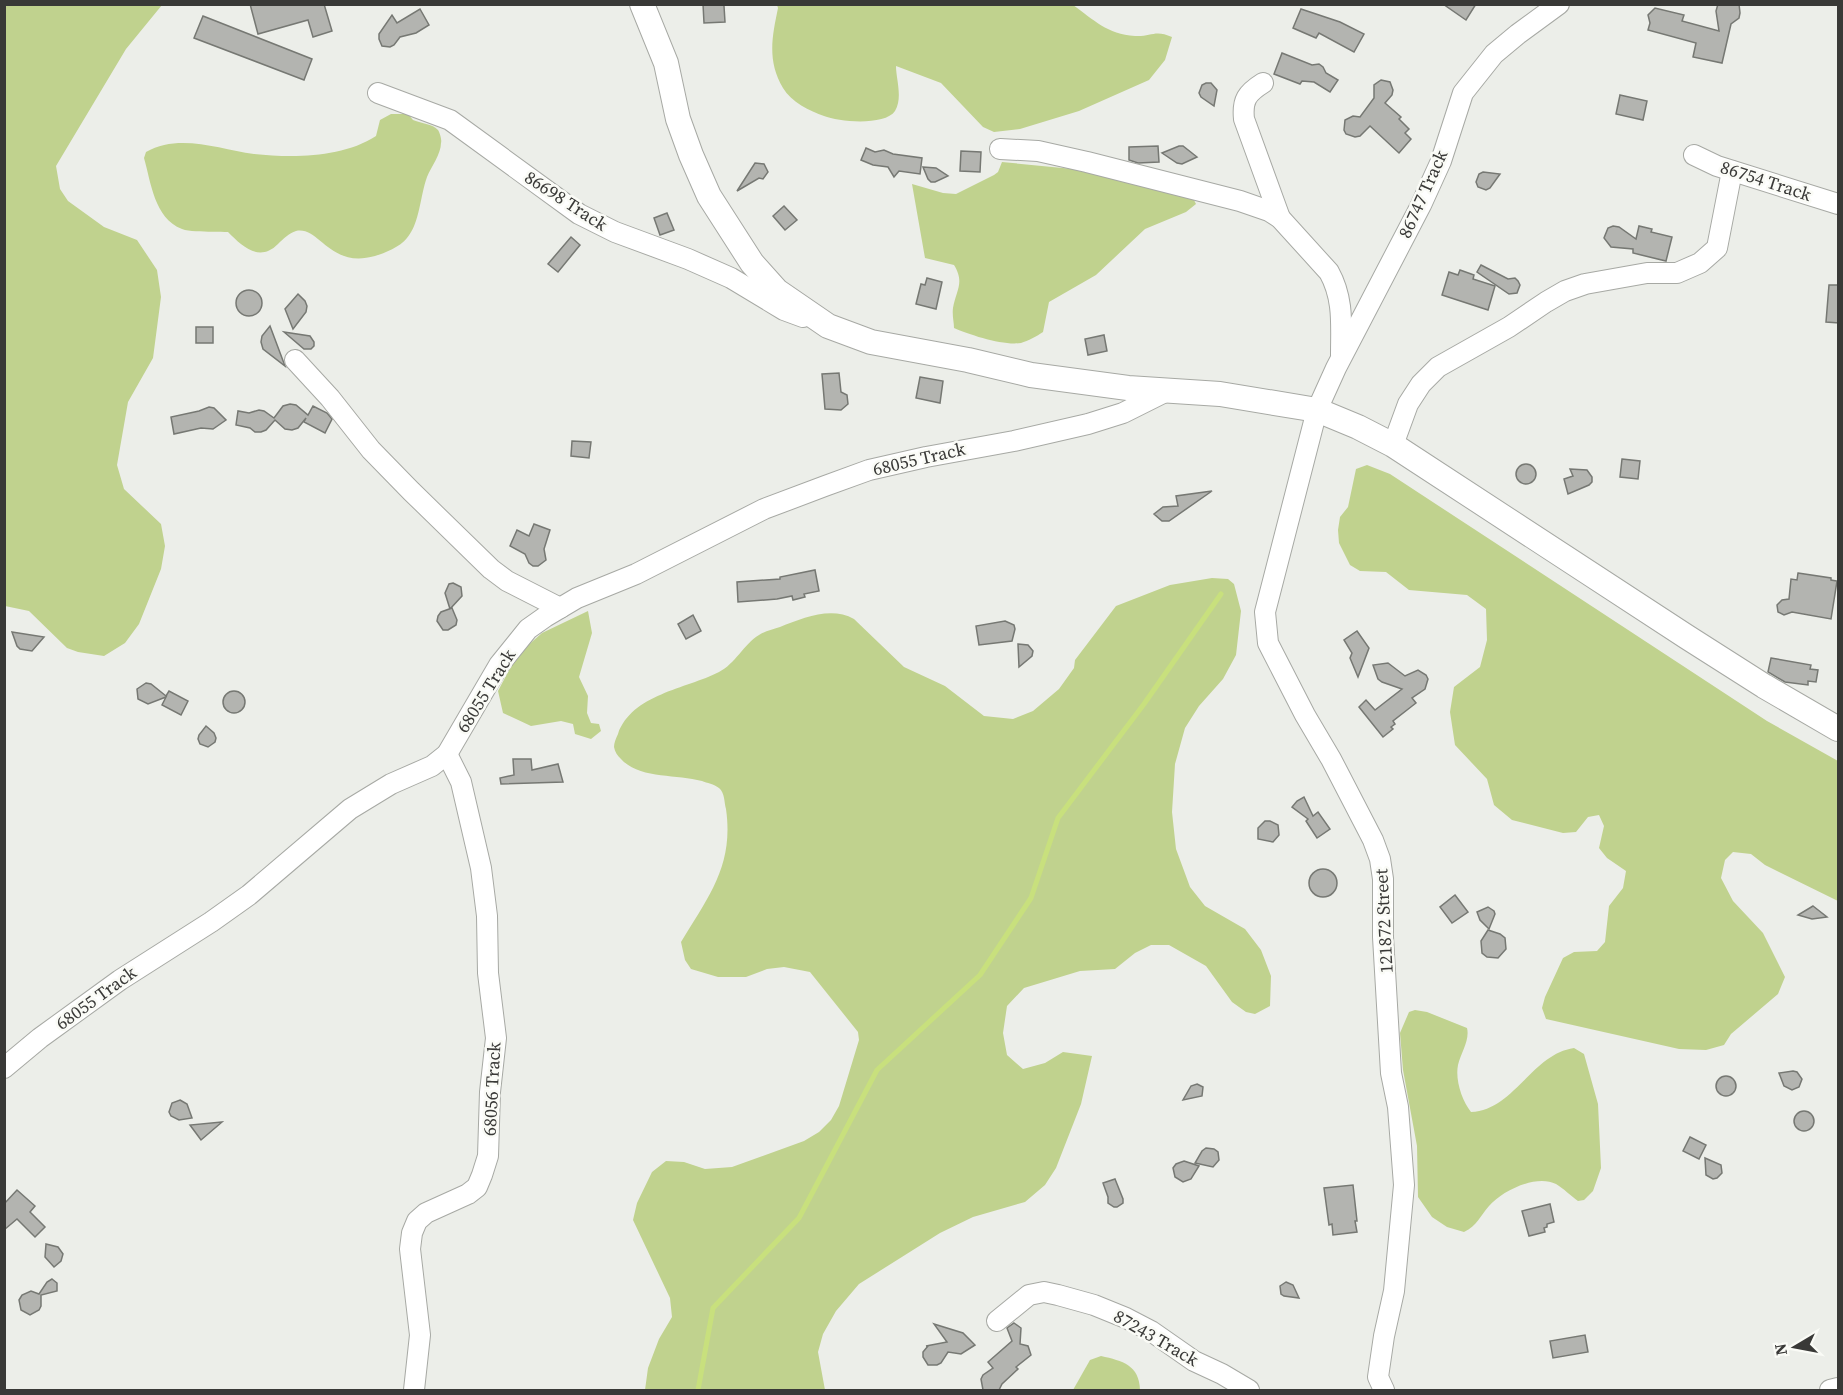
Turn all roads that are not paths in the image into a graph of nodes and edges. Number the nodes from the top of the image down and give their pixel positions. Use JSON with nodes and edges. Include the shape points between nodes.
{"nodes":[{"id":1,"x":642,"y":4,"type":"edge"},
{"id":2,"x":1559,"y":4,"type":"edge"},
{"id":3,"x":1263,"y":83,"type":"dead end"},
{"id":4,"x":378,"y":93,"type":"dead end"},
{"id":5,"x":1000,"y":149,"type":"dead end"},
{"id":6,"x":1694,"y":155,"type":"dead end"},
{"id":7,"x":1732,"y":171,"type":"junction"},
{"id":8,"x":1839,"y":204,"type":"edge"},
{"id":9,"x":1280,"y":218,"type":"junction"},
{"id":10,"x":828,"y":326,"type":"junction"},
{"id":11,"x":1341,"y":357,"type":"junction"},
{"id":12,"x":295,"y":360,"type":"dead end"},
{"id":13,"x":1167,"y":391,"type":"junction"},
{"id":14,"x":1317,"y":410,"type":"junction"},
{"id":15,"x":1393,"y":445,"type":"junction"},
{"id":16,"x":560,"y":608,"type":"junction"},
{"id":17,"x":1839,"y":729,"type":"edge"},
{"id":18,"x":447,"y":754,"type":"junction"},
{"id":19,"x":4,"y":1068,"type":"edge"},
{"id":20,"x":997,"y":1321,"type":"dead end"},
{"id":21,"x":1376,"y":1386,"type":"edge"},
{"id":22,"x":1839,"y":1388,"type":"edge"},
{"id":23,"x":414,"y":1390,"type":"edge"},
{"id":24,"x":1249,"y":1390,"type":"edge"},
{"id":25,"x":1830,"y":1390,"type":"edge"}],
"edges":[{"from":1,"to":10,"type":"street","via":[[666,63],[687,146],[709,196],[752,263],[777,291]]},
{"from":2,"to":11,"type":"street","name":"86747 Track","via":[[1494,54],[1463,93],[1441,161],[1421,206]]},
{"from":3,"to":9,"type":"street","via":[[1246,95],[1242,105]]},
{"from":4,"to":10,"type":"street","name":"86698 Track","via":[[450,120],[597,223],[720,273],[784,310]]},
{"from":5,"to":9,"type":"street","via":[[1087,162],[1239,201]]},
{"from":6,"to":7,"type":"street","name":"86754 Track"},
{"from":7,"to":8,"type":"street","name":"86754 Track"},
{"from":7,"to":15,"type":"street","via":[[1717,248],[1700,263],[1677,273],[1647,273],[1585,284],[1546,302],[1438,367],[1408,404]]},
{"from":9,"to":11,"type":"street","via":[[1335,282],[1342,309]]},
{"from":10,"to":13,"type":"street","via":[[871,342],[1031,375]]},
{"from":11,"to":14,"type":"street","name":"86747 Track"},
{"from":12,"to":16,"type":"street","via":[[371,450],[491,569]]},
{"from":13,"to":14,"type":"street","via":[[1220,394]]},
{"from":13,"to":16,"type":"street","name":"68055 Track","via":[[1123,413],[1088,424],[869,470],[764,509]]},
{"from":14,"to":15,"type":"street"},
{"from":14,"to":21,"type":"street","name":"121872 Street","via":[[1270,586],[1265,628],[1268,644],[1373,840],[1383,879],[1391,1073],[1400,1116],[1404,1185],[1394,1291]]},
{"from":15,"to":17,"type":"street","via":[[1697,643]]},
{"from":16,"to":18,"type":"street","name":"68055 Track","via":[[528,629],[498,665]]},
{"from":18,"to":19,"type":"street","name":"68055 Track","via":[[432,766],[391,784],[350,809],[249,895],[120,980]]},
{"from":18,"to":23,"type":"street","name":"68056 Track","via":[[461,782],[482,867],[496,1038],[489,1156],[477,1187],[426,1213],[412,1233],[410,1249],[420,1335]]},
{"from":20,"to":24,"type":"street","name":"87243 Track","via":[[1036,1293],[1076,1300],[1152,1331],[1194,1361]]},
{"from":22,"to":25,"type":"street"}]}
